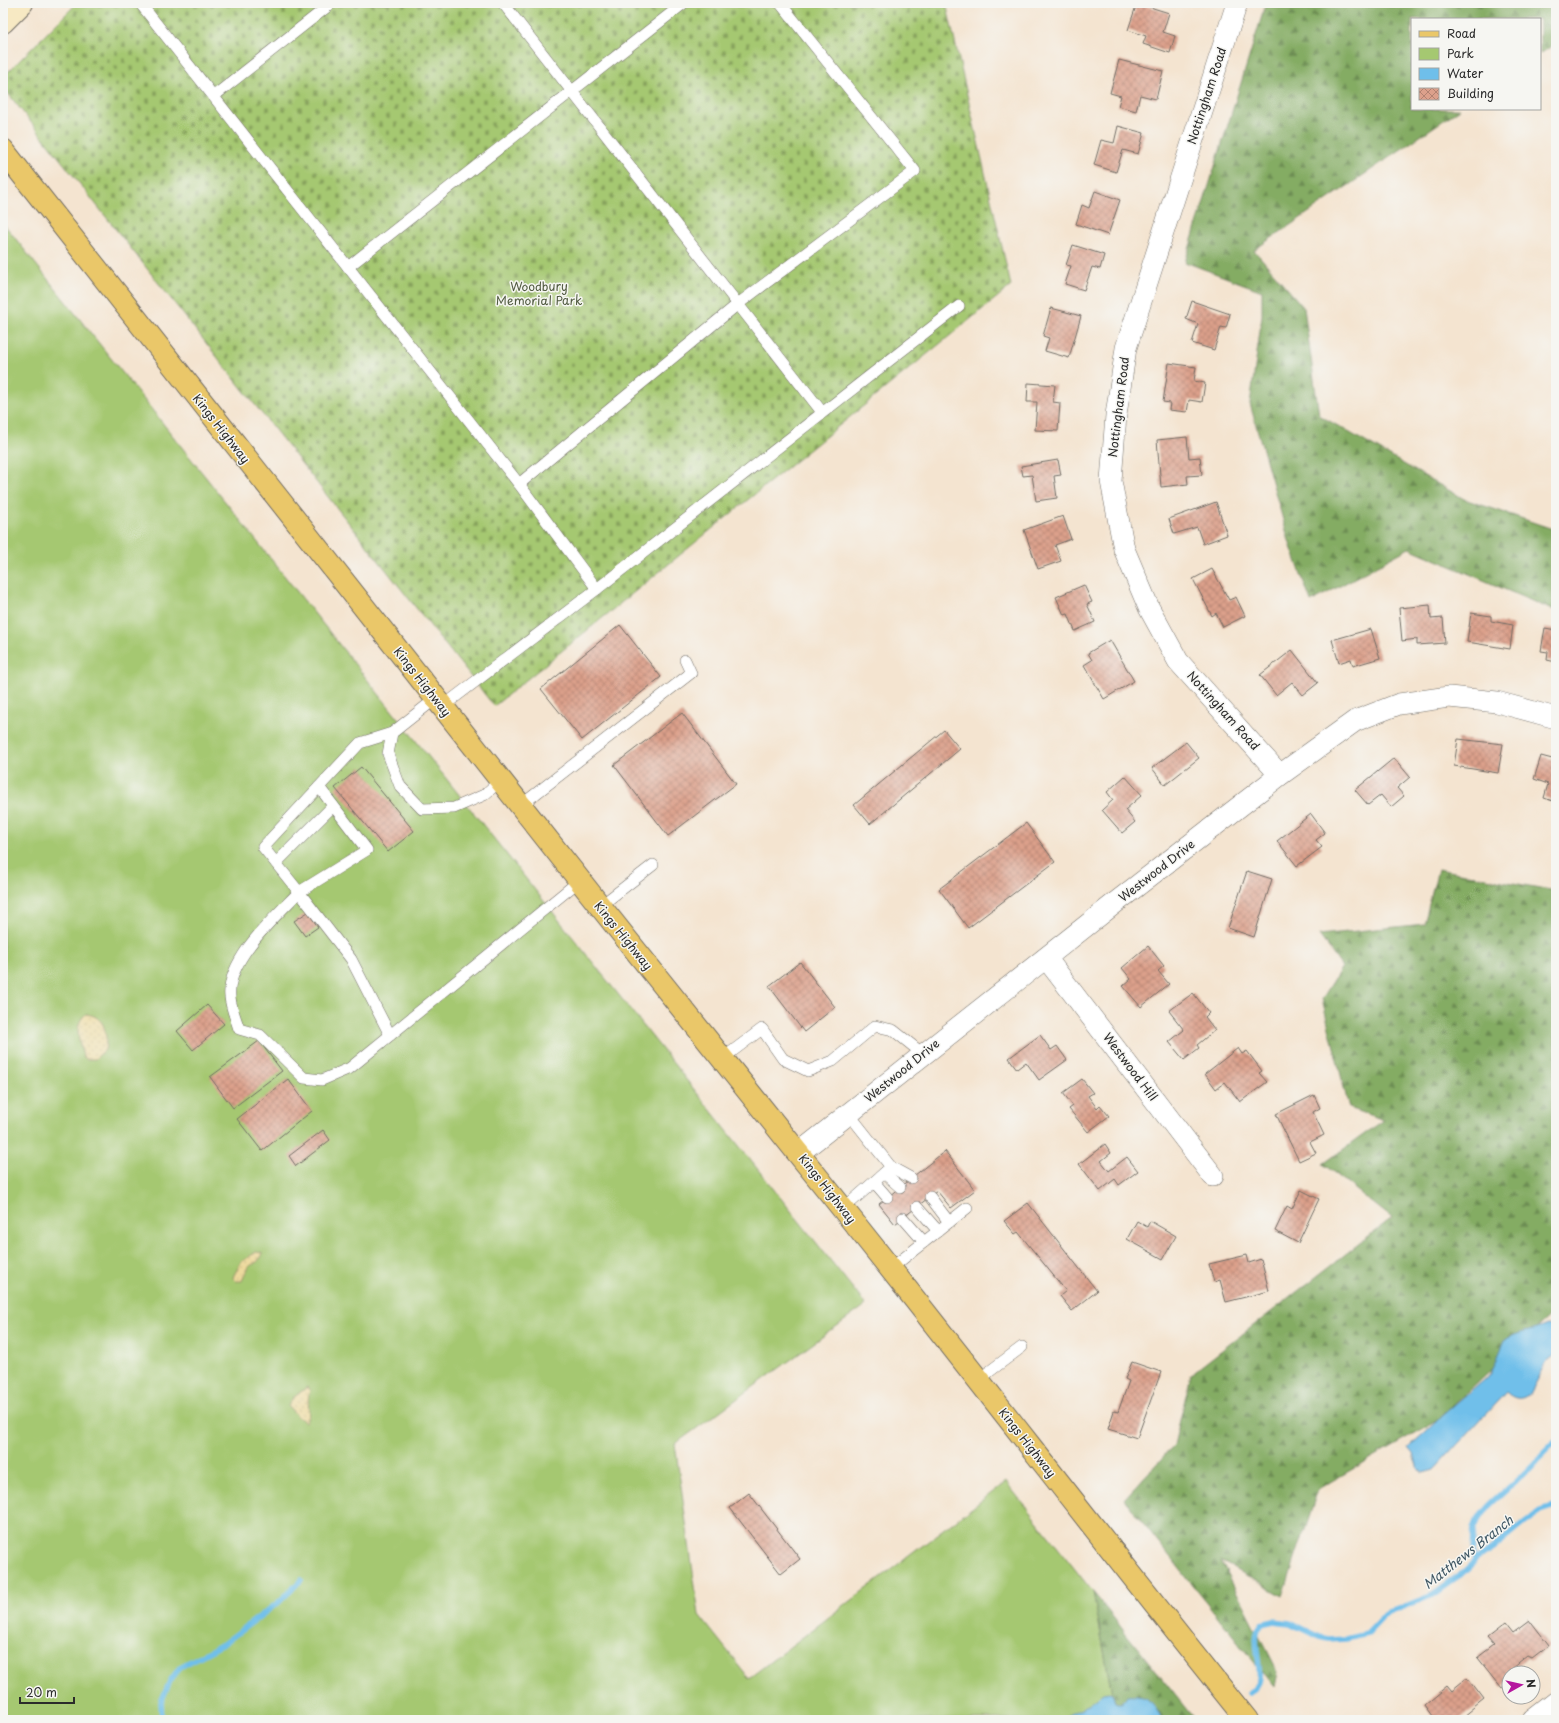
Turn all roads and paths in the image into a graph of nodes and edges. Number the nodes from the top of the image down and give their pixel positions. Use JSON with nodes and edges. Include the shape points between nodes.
{"nodes":[{"id":1,"x":22,"y":3,"type":"edge"},
{"id":2,"x":140,"y":3,"type":"edge"},
{"id":3,"x":332,"y":3,"type":"edge"},
{"id":4,"x":503,"y":3,"type":"edge"},
{"id":5,"x":684,"y":3,"type":"edge"},
{"id":6,"x":780,"y":3,"type":"edge"},
{"id":7,"x":1237,"y":3,"type":"edge"},
{"id":8,"x":3,"y":22,"type":"edge"},
{"id":9,"x":571,"y":92,"type":"junction"},
{"id":10,"x":214,"y":96,"type":"junction"},
{"id":11,"x":3,"y":150,"type":"edge"},
{"id":12,"x":348,"y":267,"type":"junction"},
{"id":13,"x":738,"y":304,"type":"junction"},
{"id":14,"x":959,"y":306,"type":"dead end"},
{"id":15,"x":822,"y":412,"type":"junction"},
{"id":16,"x":519,"y":484,"type":"junction"},
{"id":17,"x":597,"y":589,"type":"junction"},
{"id":18,"x":685,"y":660,"type":"dead end"},
{"id":19,"x":438,"y":703,"type":"junction"},
{"id":20,"x":1556,"y":718,"type":"edge"},
{"id":21,"x":392,"y":732,"type":"junction"},
{"id":22,"x":1280,"y":776,"type":"junction"},
{"id":23,"x":500,"y":781,"type":"junction"},
{"id":24,"x":319,"y":787,"type":"junction"},
{"id":25,"x":334,"y":806,"type":"junction"},
{"id":26,"x":520,"y":806,"type":"junction"},
{"id":27,"x":276,"y":863,"type":"junction"},
{"id":28,"x":652,"y":865,"type":"dead end"},
{"id":29,"x":579,"y":881,"type":"junction"},
{"id":30,"x":298,"y":892,"type":"junction"},
{"id":31,"x":599,"y":907,"type":"junction"},
{"id":32,"x":1046,"y":958,"type":"junction"},
{"id":33,"x":390,"y":1035,"type":"junction"},
{"id":34,"x":923,"y":1054,"type":"junction"},
{"id":35,"x":722,"y":1060,"type":"junction"},
{"id":36,"x":849,"y":1114,"type":"junction"},
{"id":37,"x":799,"y":1154,"type":"junction"},
{"id":38,"x":888,"y":1170,"type":"junction"},
{"id":39,"x":1213,"y":1176,"type":"dead end"},
{"id":40,"x":911,"y":1178,"type":"dead end"},
{"id":41,"x":874,"y":1182,"type":"junction"},
{"id":42,"x":900,"y":1187,"type":"dead end"},
{"id":43,"x":887,"y":1197,"type":"dead end"},
{"id":44,"x":930,"y":1197,"type":"dead end"},
{"id":45,"x":917,"y":1207,"type":"dead end"},
{"id":46,"x":967,"y":1208,"type":"dead end"},
{"id":47,"x":843,"y":1209,"type":"junction"},
{"id":48,"x":903,"y":1218,"type":"dead end"},
{"id":49,"x":949,"y":1222,"type":"junction"},
{"id":50,"x":938,"y":1231,"type":"junction"},
{"id":51,"x":924,"y":1242,"type":"junction"},
{"id":52,"x":890,"y":1269,"type":"junction"},
{"id":53,"x":1022,"y":1347,"type":"dead end"},
{"id":54,"x":978,"y":1380,"type":"junction"},
{"id":55,"x":1556,"y":1702,"type":"edge"},
{"id":56,"x":1247,"y":1720,"type":"edge"},
{"id":57,"x":1534,"y":1720,"type":"edge"}],
"edges":[{"from":1,"to":8,"type":"street"},
{"from":2,"to":10,"type":"lane"},
{"from":3,"to":10,"type":"lane"},
{"from":4,"to":9,"type":"lane"},
{"from":5,"to":9,"type":"lane"},
{"from":6,"to":13,"type":"lane","via":[[915,171]]},
{"from":7,"to":22,"type":"street","name":"Nottingham Road","via":[[1126,348],[1116,415],[1111,481],[1124,548],[1149,608],[1178,661]]},
{"from":9,"to":12,"type":"lane"},
{"from":9,"to":13,"type":"lane"},
{"from":10,"to":12,"type":"lane"},
{"from":11,"to":19,"type":"main road","name":"Kings Highway"},
{"from":12,"to":16,"type":"lane"},
{"from":13,"to":15,"type":"lane"},
{"from":13,"to":16,"type":"lane"},
{"from":14,"to":15,"type":"lane"},
{"from":15,"to":17,"type":"lane"},
{"from":16,"to":17,"type":"lane"},
{"from":17,"to":19,"type":"lane"},
{"from":18,"to":26,"type":"lane","via":[[691,673]]},
{"from":19,"to":21,"type":"lane"},
{"from":19,"to":23,"type":"main road","name":"Kings Highway"},
{"from":20,"to":22,"type":"street","name":"Westwood Drive","via":[[1497,702],[1449,697],[1399,704],[1355,721]]},
{"from":21,"to":23,"type":"lane","via":[[388,754],[400,786],[422,809],[454,808],[484,795]]},
{"from":21,"to":24,"type":"lane","via":[[360,743]]},
{"from":22,"to":32,"type":"street","name":"Westwood Drive"},
{"from":23,"to":26,"type":"main road","name":"Kings Highway"},
{"from":24,"to":25,"type":"lane"},
{"from":24,"to":27,"type":"lane","via":[[263,847]]},
{"from":25,"to":27,"type":"lane"},
{"from":25,"to":30,"type":"lane","via":[[367,850]]},
{"from":26,"to":29,"type":"main road","name":"Kings Highway"},
{"from":27,"to":30,"type":"lane"},
{"from":28,"to":31,"type":"lane"},
{"from":29,"to":31,"type":"main road","name":"Kings Highway"},
{"from":29,"to":33,"type":"lane"},
{"from":30,"to":33,"type":"lane","via":[[351,959]]},
{"from":30,"to":33,"type":"lane","via":[[244,954],[232,976],[230,997],[239,1029],[260,1035],[304,1078],[322,1080],[350,1068]]},
{"from":31,"to":35,"type":"main road","name":"Kings Highway"},
{"from":32,"to":34,"type":"street","name":"Westwood Drive"},
{"from":32,"to":39,"type":"street","name":"Westwood Hill"},
{"from":34,"to":35,"type":"lane","via":[[893,1030],[875,1026],[833,1061],[808,1071],[783,1059],[762,1029]]},
{"from":34,"to":36,"type":"street","name":"Westwood Drive"},
{"from":35,"to":37,"type":"main road","name":"Kings Highway"},
{"from":36,"to":37,"type":"street","name":"Westwood Drive"},
{"from":36,"to":38,"type":"lane"},
{"from":37,"to":47,"type":"main road","name":"Kings Highway"},
{"from":38,"to":40,"type":"lane"},
{"from":38,"to":41,"type":"lane"},
{"from":38,"to":42,"type":"lane"},
{"from":41,"to":43,"type":"lane"},
{"from":41,"to":47,"type":"lane"},
{"from":44,"to":49,"type":"lane"},
{"from":45,"to":50,"type":"lane"},
{"from":46,"to":49,"type":"lane"},
{"from":47,"to":52,"type":"main road","name":"Kings Highway"},
{"from":48,"to":51,"type":"lane"},
{"from":49,"to":50,"type":"lane"},
{"from":50,"to":51,"type":"lane"},
{"from":51,"to":52,"type":"lane"},
{"from":52,"to":54,"type":"main road","name":"Kings Highway"},
{"from":53,"to":54,"type":"lane"},
{"from":54,"to":56,"type":"main road","name":"Kings Highway"},
{"from":55,"to":57,"type":"street"}]}
